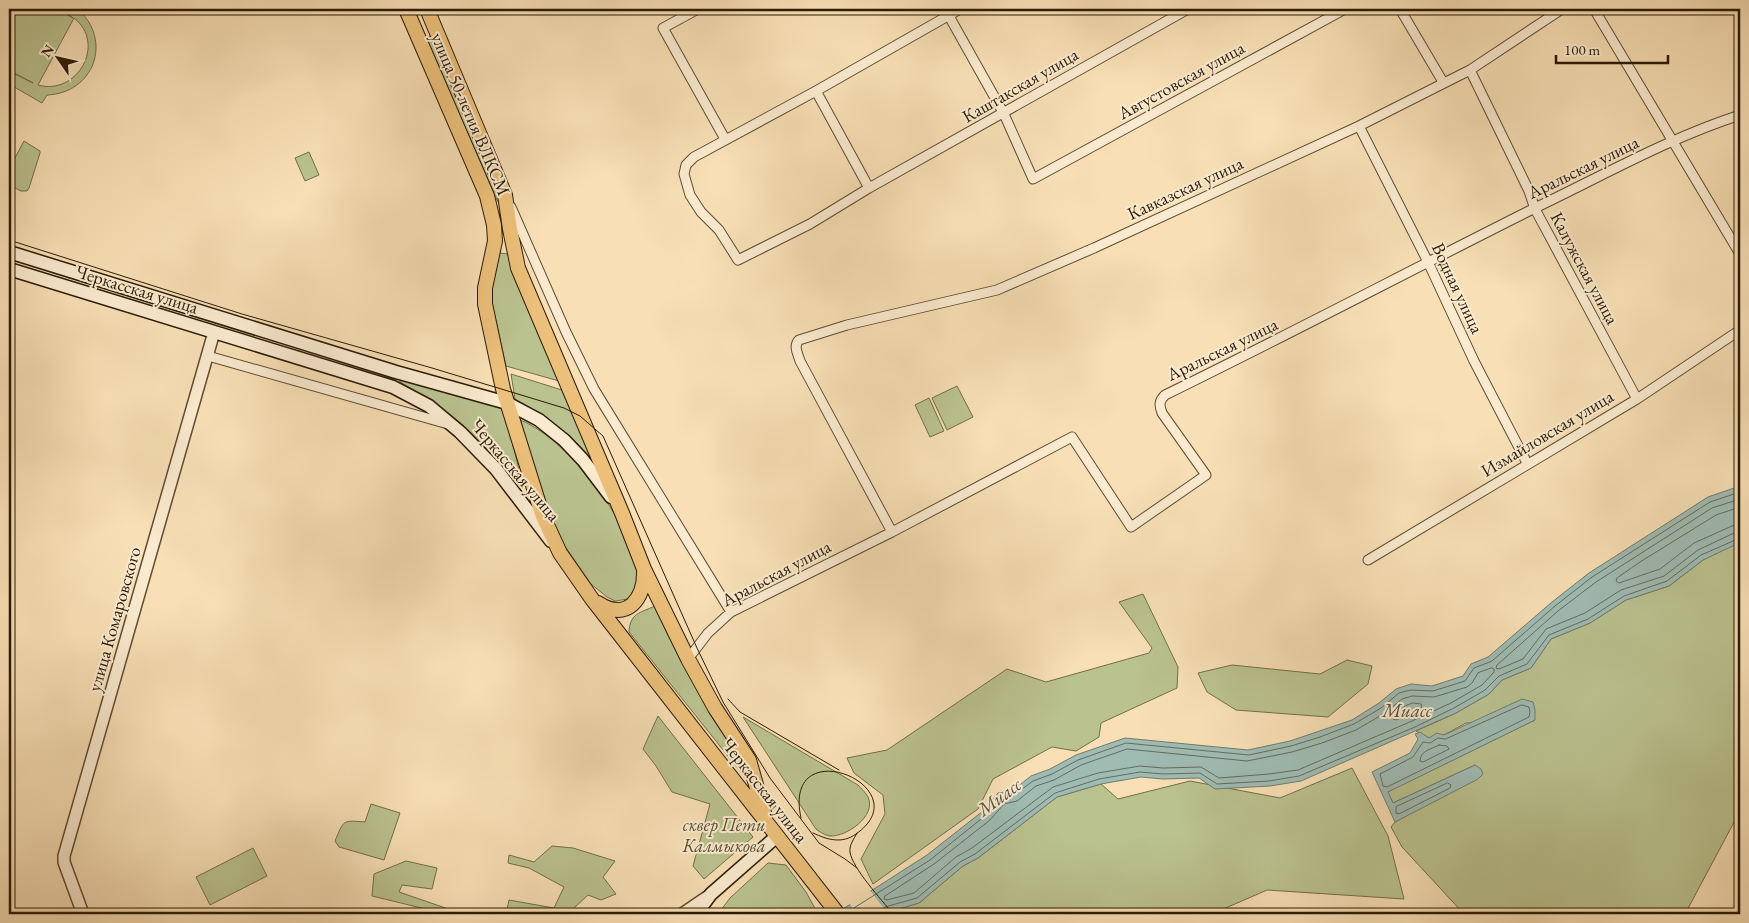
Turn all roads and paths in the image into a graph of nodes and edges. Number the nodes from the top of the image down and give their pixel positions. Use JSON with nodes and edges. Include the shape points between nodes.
{"nodes":[{"id":1,"x":427,"y":9,"type":"edge"},
{"id":2,"x":698,"y":9,"type":"edge"},
{"id":3,"x":960,"y":9,"type":"edge"},
{"id":4,"x":1188,"y":9,"type":"edge"},
{"id":5,"x":1345,"y":9,"type":"edge"},
{"id":6,"x":1400,"y":9,"type":"edge"},
{"id":7,"x":1562,"y":9,"type":"edge"},
{"id":8,"x":1594,"y":9,"type":"edge"},
{"id":9,"x":408,"y":12,"type":"edge"},
{"id":10,"x":947,"y":12,"type":"edge"},
{"id":11,"x":1470,"y":70,"type":"junction"},
{"id":12,"x":1443,"y":82,"type":"junction"},
{"id":13,"x":816,"y":91,"type":"junction"},
{"id":14,"x":1004,"y":114,"type":"junction"},
{"id":15,"x":1740,"y":115,"type":"edge"},
{"id":16,"x":1359,"y":126,"type":"junction"},
{"id":17,"x":725,"y":139,"type":"junction"},
{"id":18,"x":1672,"y":141,"type":"junction"},
{"id":19,"x":869,"y":188,"type":"junction"},
{"id":20,"x":505,"y":195,"type":"junction"},
{"id":21,"x":1535,"y":209,"type":"junction"},
{"id":22,"x":9,"y":252,"type":"edge"},
{"id":23,"x":1740,"y":254,"type":"edge"},
{"id":24,"x":1428,"y":262,"type":"junction"},
{"id":25,"x":9,"y":269,"type":"edge"},
{"id":26,"x":218,"y":317,"type":"junction"},
{"id":27,"x":1740,"y":330,"type":"edge"},
{"id":28,"x":214,"y":332,"type":"junction"},
{"id":29,"x":208,"y":356,"type":"junction"},
{"id":30,"x":1637,"y":399,"type":"junction"},
{"id":31,"x":507,"y":403,"type":"junction"},
{"id":32,"x":454,"y":425,"type":"junction"},
{"id":33,"x":1527,"y":463,"type":"junction"},
{"id":34,"x":622,"y":513,"type":"junction"},
{"id":35,"x":892,"y":532,"type":"junction"},
{"id":36,"x":560,"y":553,"type":"junction"},
{"id":37,"x":1368,"y":560,"type":"dead end"},
{"id":38,"x":644,"y":569,"type":"junction"},
{"id":39,"x":592,"y":599,"type":"junction"},
{"id":40,"x":731,"y":612,"type":"junction"},
{"id":41,"x":688,"y":659,"type":"junction"},
{"id":42,"x":766,"y":821,"type":"junction"},
{"id":43,"x":777,"y":836,"type":"junction"},
{"id":44,"x":711,"y":894,"type":"junction"},
{"id":45,"x":82,"y":914,"type":"edge"},
{"id":46,"x":682,"y":914,"type":"edge"},
{"id":47,"x":696,"y":914,"type":"edge"},
{"id":48,"x":838,"y":914,"type":"edge"}],
"edges":[{"from":1,"to":9,"type":"main road"},
{"from":1,"to":20,"type":"main road","name":"улица 50-летия ВЛКСМ"},
{"from":2,"to":17,"type":"street","via":[[663,28]]},
{"from":3,"to":10,"type":"street"},
{"from":4,"to":14,"type":"street","name":"Каштакская улица"},
{"from":5,"to":14,"type":"street","name":"Августовская улица","via":[[1033,180]]},
{"from":6,"to":12,"type":"street"},
{"from":7,"to":11,"type":"street","name":"Кавказская улица"},
{"from":8,"to":18,"type":"street"},
{"from":9,"to":31,"type":"main road","name":"улица 50-летия ВЛКСМ","via":[[487,196],[495,241],[485,288],[485,304]]},
{"from":10,"to":13,"type":"street"},
{"from":10,"to":14,"type":"street"},
{"from":11,"to":12,"type":"street","name":"Кавказская улица"},
{"from":11,"to":21,"type":"street","name":"Калужская улица"},
{"from":12,"to":16,"type":"street","name":"Кавказская улица"},
{"from":13,"to":17,"type":"street"},
{"from":13,"to":19,"type":"street"},
{"from":14,"to":19,"type":"street","name":"Каштакская улица"},
{"from":15,"to":18,"type":"street","name":"Аральская улица"},
{"from":16,"to":24,"type":"street","name":"Водная улица"},
{"from":16,"to":35,"type":"street","name":"Кавказская улица","via":[[997,290],[847,325],[799,340],[796,350],[800,361]]},
{"from":17,"to":19,"type":"street","name":"Каштакская улица","via":[[694,157],[686,165],[684,174],[690,195],[719,230],[738,260],[810,224]]},
{"from":18,"to":21,"type":"street","name":"Аральская улица"},
{"from":18,"to":23,"type":"street"},
{"from":20,"to":34,"type":"main road","name":"улица 50-летия ВЛКСМ","via":[[518,268]]},
{"from":20,"to":40,"type":"street","via":[[594,389]]},
{"from":21,"to":24,"type":"street","name":"Аральская улица"},
{"from":21,"to":30,"type":"street","name":"Калужская улица"},
{"from":22,"to":26,"type":"main road","name":"Черкасская улица"},
{"from":24,"to":33,"type":"street","name":"Водная улица"},
{"from":24,"to":35,"type":"street","name":"Аральская улица","via":[[1165,395],[1161,400],[1162,413],[1206,475],[1131,527],[1072,437]]},
{"from":25,"to":28,"type":"main road","name":"Черкасская улица"},
{"from":26,"to":28,"type":"main road"},
{"from":26,"to":31,"type":"main road","name":"Черкасская улица"},
{"from":27,"to":30,"type":"street","name":"Измайловская улица"},
{"from":28,"to":29,"type":"street","name":"улица Комаровского"},
{"from":28,"to":32,"type":"main road","name":"Черкасская улица","via":[[393,387],[429,406]]},
{"from":29,"to":32,"type":"street"},
{"from":29,"to":45,"type":"street","name":"улица Комаровского","via":[[64,856]]},
{"from":30,"to":33,"type":"street","name":"Измайловская улица"},
{"from":31,"to":34,"type":"main road","name":"Черкасская улица","via":[[539,420],[564,440],[600,480]]},
{"from":31,"to":36,"type":"main road","name":"улица 50-летия ВЛКСМ","via":[[542,514]]},
{"from":32,"to":36,"type":"main road","name":"Черкасская улица","via":[[496,470]]},
{"from":33,"to":37,"type":"street","name":"Измайловская улица"},
{"from":34,"to":38,"type":"main road","name":"Черкасская улица"},
{"from":35,"to":40,"type":"street","name":"Аральская улица"},
{"from":36,"to":39,"type":"main road","name":"Черкасская улица"},
{"from":38,"to":39,"type":"main road","via":[[645,583],[641,594],[627,608],[610,610]]},
{"from":38,"to":41,"type":"main road","name":"Черкасская улица"},
{"from":39,"to":42,"type":"main road","name":"Черкасская улица"},
{"from":40,"to":41,"type":"street","name":"Аральская улица","via":[[708,633]]},
{"from":41,"to":42,"type":"main road","name":"Черкасская улица","via":[[749,760]]},
{"from":42,"to":43,"type":"main road","name":"Черкасская улица"},
{"from":43,"to":44,"type":"main road"},
{"from":43,"to":48,"type":"main road","name":"Черкасская улица"},
{"from":44,"to":46,"type":"street"},
{"from":44,"to":47,"type":"main road"}]}
